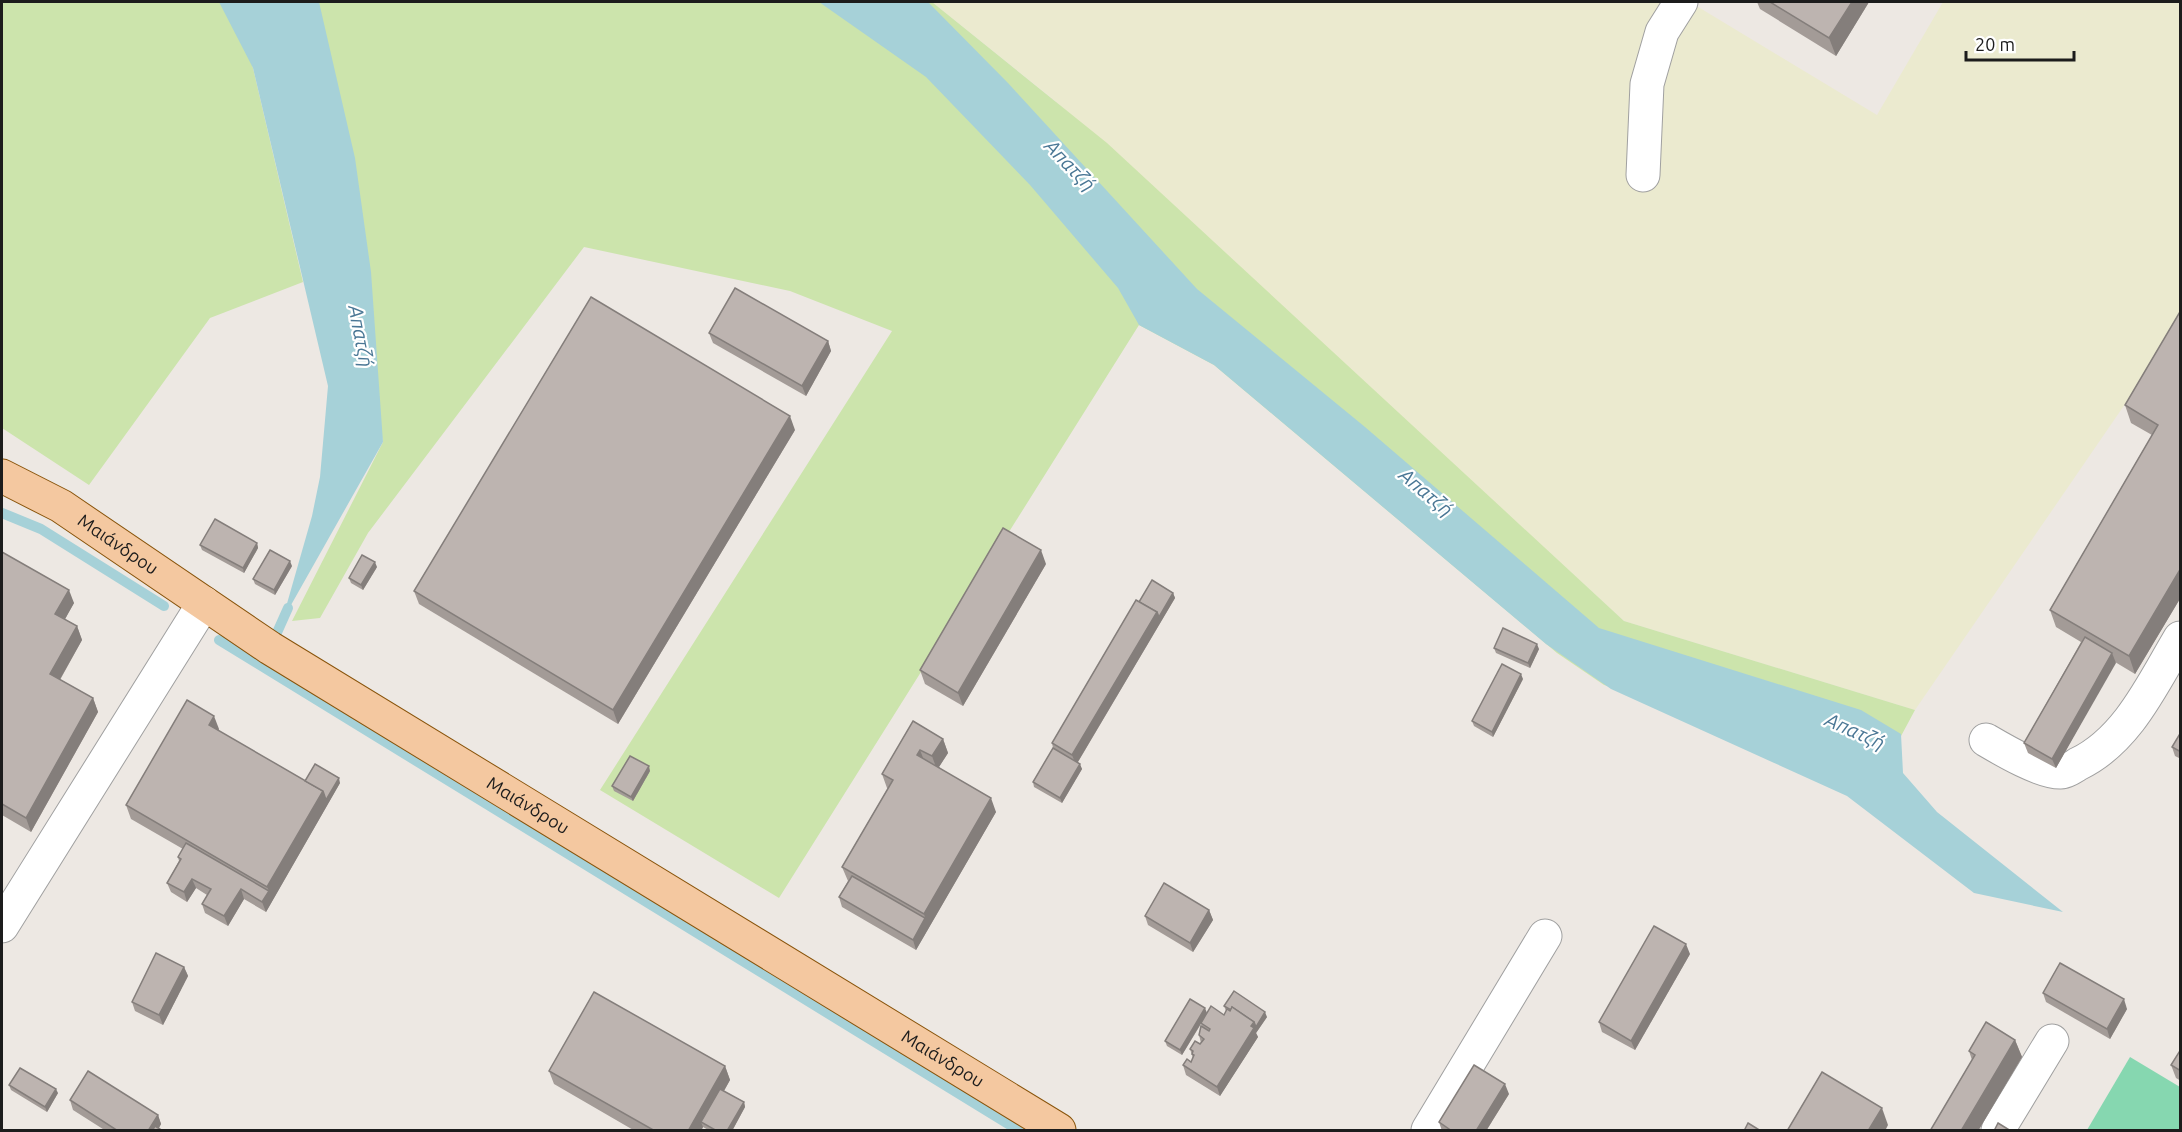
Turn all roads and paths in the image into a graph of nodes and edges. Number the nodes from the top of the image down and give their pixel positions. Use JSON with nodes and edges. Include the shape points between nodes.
{"nodes":[{"id":1,"x":1681,"y":2,"type":"edge"},
{"id":2,"x":1643,"y":175,"type":"dead end"},
{"id":3,"x":2,"y":476,"type":"edge"},
{"id":4,"x":204,"y":603,"type":"junction"},
{"id":5,"x":2181,"y":638,"type":"edge"},
{"id":6,"x":1986,"y":740,"type":"dead end"},
{"id":7,"x":2,"y":926,"type":"edge"},
{"id":8,"x":1545,"y":936,"type":"dead end"},
{"id":9,"x":2052,"y":1041,"type":"dead end"},
{"id":10,"x":1059,"y":1131,"type":"edge"},
{"id":11,"x":1428,"y":1131,"type":"edge"},
{"id":12,"x":1998,"y":1131,"type":"edge"}],
"edges":[{"from":1,"to":2,"type":"street","via":[[1662,32],[1647,84]]},
{"from":3,"to":4,"type":"main road","name":"Μαιάνδρου","via":[[61,506]]},
{"from":4,"to":7,"type":"street"},
{"from":4,"to":10,"type":"main road","name":"Μαιάνδρου","via":[[280,654]]},
{"from":5,"to":6,"type":"street","via":[[2137,711],[2116,736],[2088,759],[2062,772],[2035,766]]},
{"from":8,"to":11,"type":"street"},
{"from":9,"to":12,"type":"street"}]}
